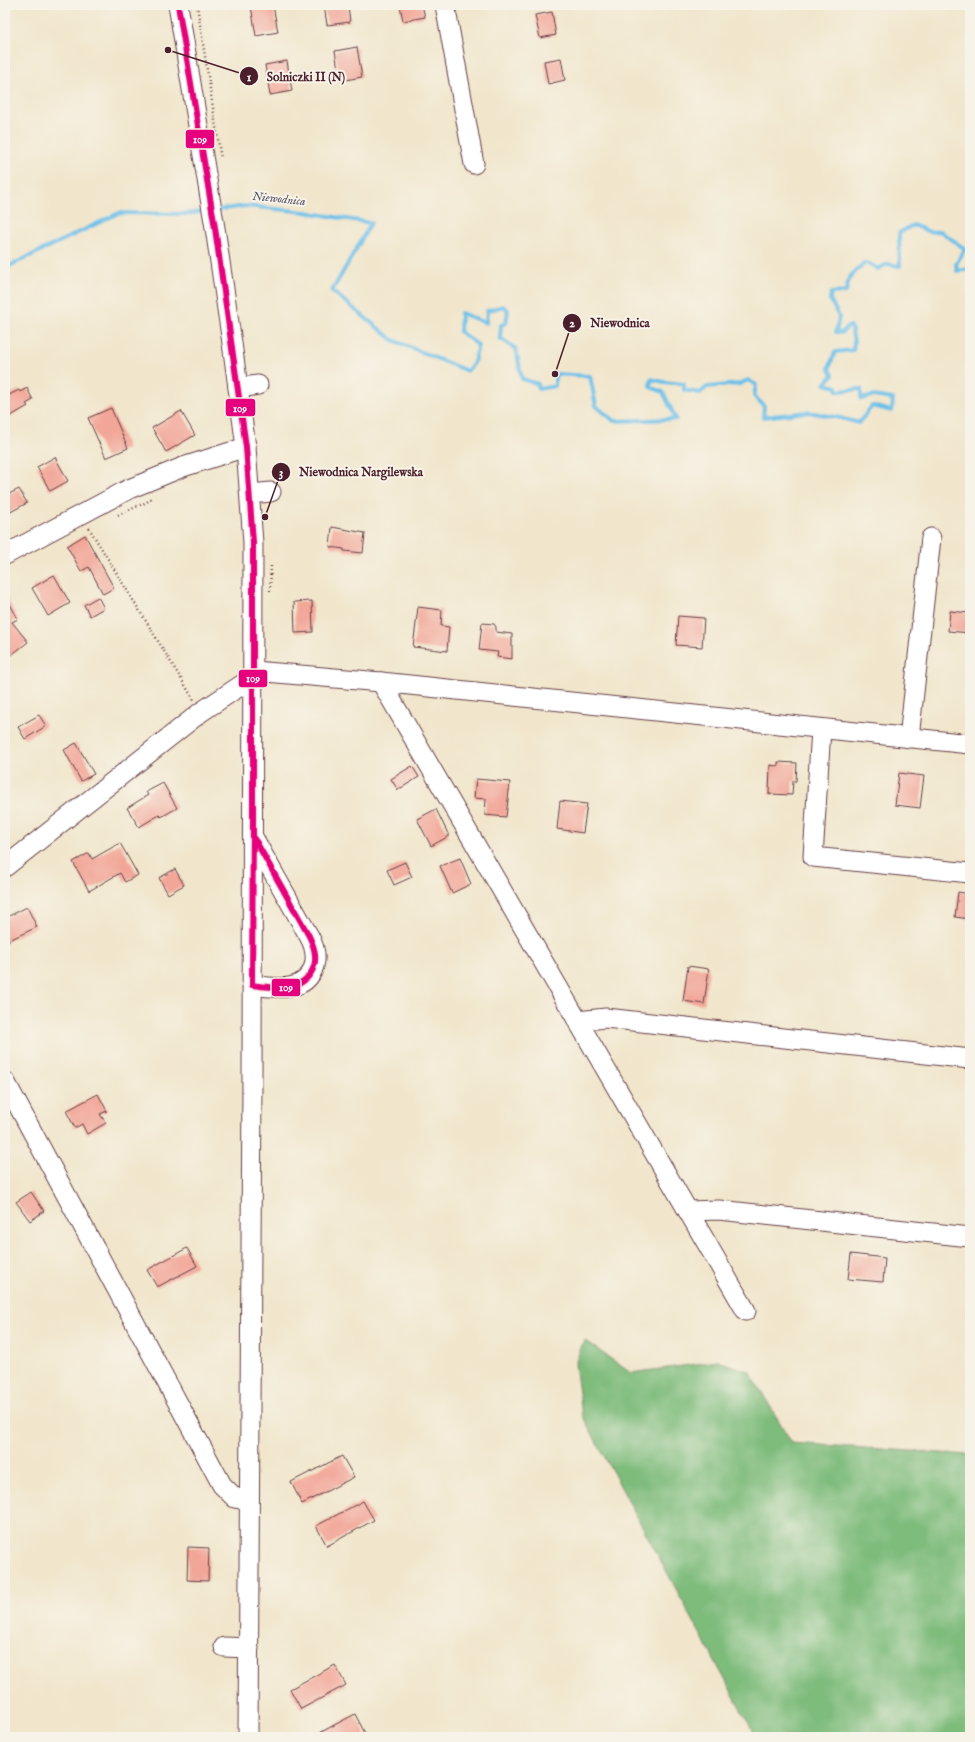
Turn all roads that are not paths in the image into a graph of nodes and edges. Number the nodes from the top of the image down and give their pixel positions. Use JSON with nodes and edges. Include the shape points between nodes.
{"nodes":[{"id":1,"x":445,"y":5,"type":"edge"},
{"id":2,"x":179,"y":8,"type":"edge"},
{"id":3,"x":474,"y":164,"type":"dead end"},
{"id":4,"x":258,"y":385,"type":"dead end"},
{"id":5,"x":238,"y":388,"type":"junction"},
{"id":6,"x":246,"y":447,"type":"junction"},
{"id":7,"x":271,"y":492,"type":"dead end"},
{"id":8,"x":250,"y":494,"type":"junction"},
{"id":9,"x":931,"y":538,"type":"dead end"},
{"id":10,"x":5,"y":555,"type":"edge"},
{"id":11,"x":254,"y":677,"type":"junction"},
{"id":12,"x":381,"y":682,"type":"junction"},
{"id":13,"x":821,"y":728,"type":"junction"},
{"id":14,"x":909,"y":738,"type":"junction"},
{"id":15,"x":970,"y":744,"type":"edge"},
{"id":16,"x":253,"y":836,"type":"junction"},
{"id":17,"x":5,"y":867,"type":"edge"},
{"id":18,"x":970,"y":873,"type":"edge"},
{"id":19,"x":252,"y":985,"type":"junction"},
{"id":20,"x":577,"y":1021,"type":"junction"},
{"id":21,"x":970,"y":1059,"type":"edge"},
{"id":22,"x":5,"y":1081,"type":"edge"},
{"id":23,"x":688,"y":1211,"type":"junction"},
{"id":24,"x":970,"y":1237,"type":"edge"},
{"id":25,"x":746,"y":1311,"type":"dead end"},
{"id":26,"x":249,"y":1500,"type":"junction"},
{"id":27,"x":224,"y":1647,"type":"dead end"},
{"id":28,"x":249,"y":1648,"type":"junction"},
{"id":29,"x":248,"y":1737,"type":"edge"}],
"edges":[{"from":1,"to":3,"type":"street"},
{"from":2,"to":5,"type":"street"},
{"from":4,"to":5,"type":"street"},
{"from":5,"to":6,"type":"street"},
{"from":6,"to":8,"type":"street"},
{"from":6,"to":10,"type":"street","via":[[182,467],[129,489]]},
{"from":7,"to":8,"type":"street"},
{"from":8,"to":11,"type":"street"},
{"from":9,"to":14,"type":"street"},
{"from":11,"to":12,"type":"street"},
{"from":11,"to":16,"type":"street"},
{"from":11,"to":17,"type":"street","via":[[201,712]]},
{"from":12,"to":13,"type":"street"},
{"from":12,"to":20,"type":"street"},
{"from":13,"to":14,"type":"street"},
{"from":13,"to":18,"type":"street","via":[[813,857]]},
{"from":14,"to":15,"type":"street"},
{"from":16,"to":19,"type":"street"},
{"from":16,"to":19,"type":"street","via":[[315,950],[312,974],[303,983],[276,989]]},
{"from":19,"to":26,"type":"street"},
{"from":20,"to":21,"type":"street","via":[[606,1018]]},
{"from":20,"to":23,"type":"street"},
{"from":22,"to":26,"type":"street","via":[[222,1485],[235,1498]]},
{"from":23,"to":24,"type":"street","via":[[719,1210]]},
{"from":23,"to":25,"type":"street"},
{"from":26,"to":28,"type":"street"},
{"from":27,"to":28,"type":"street"},
{"from":28,"to":29,"type":"street"}]}
